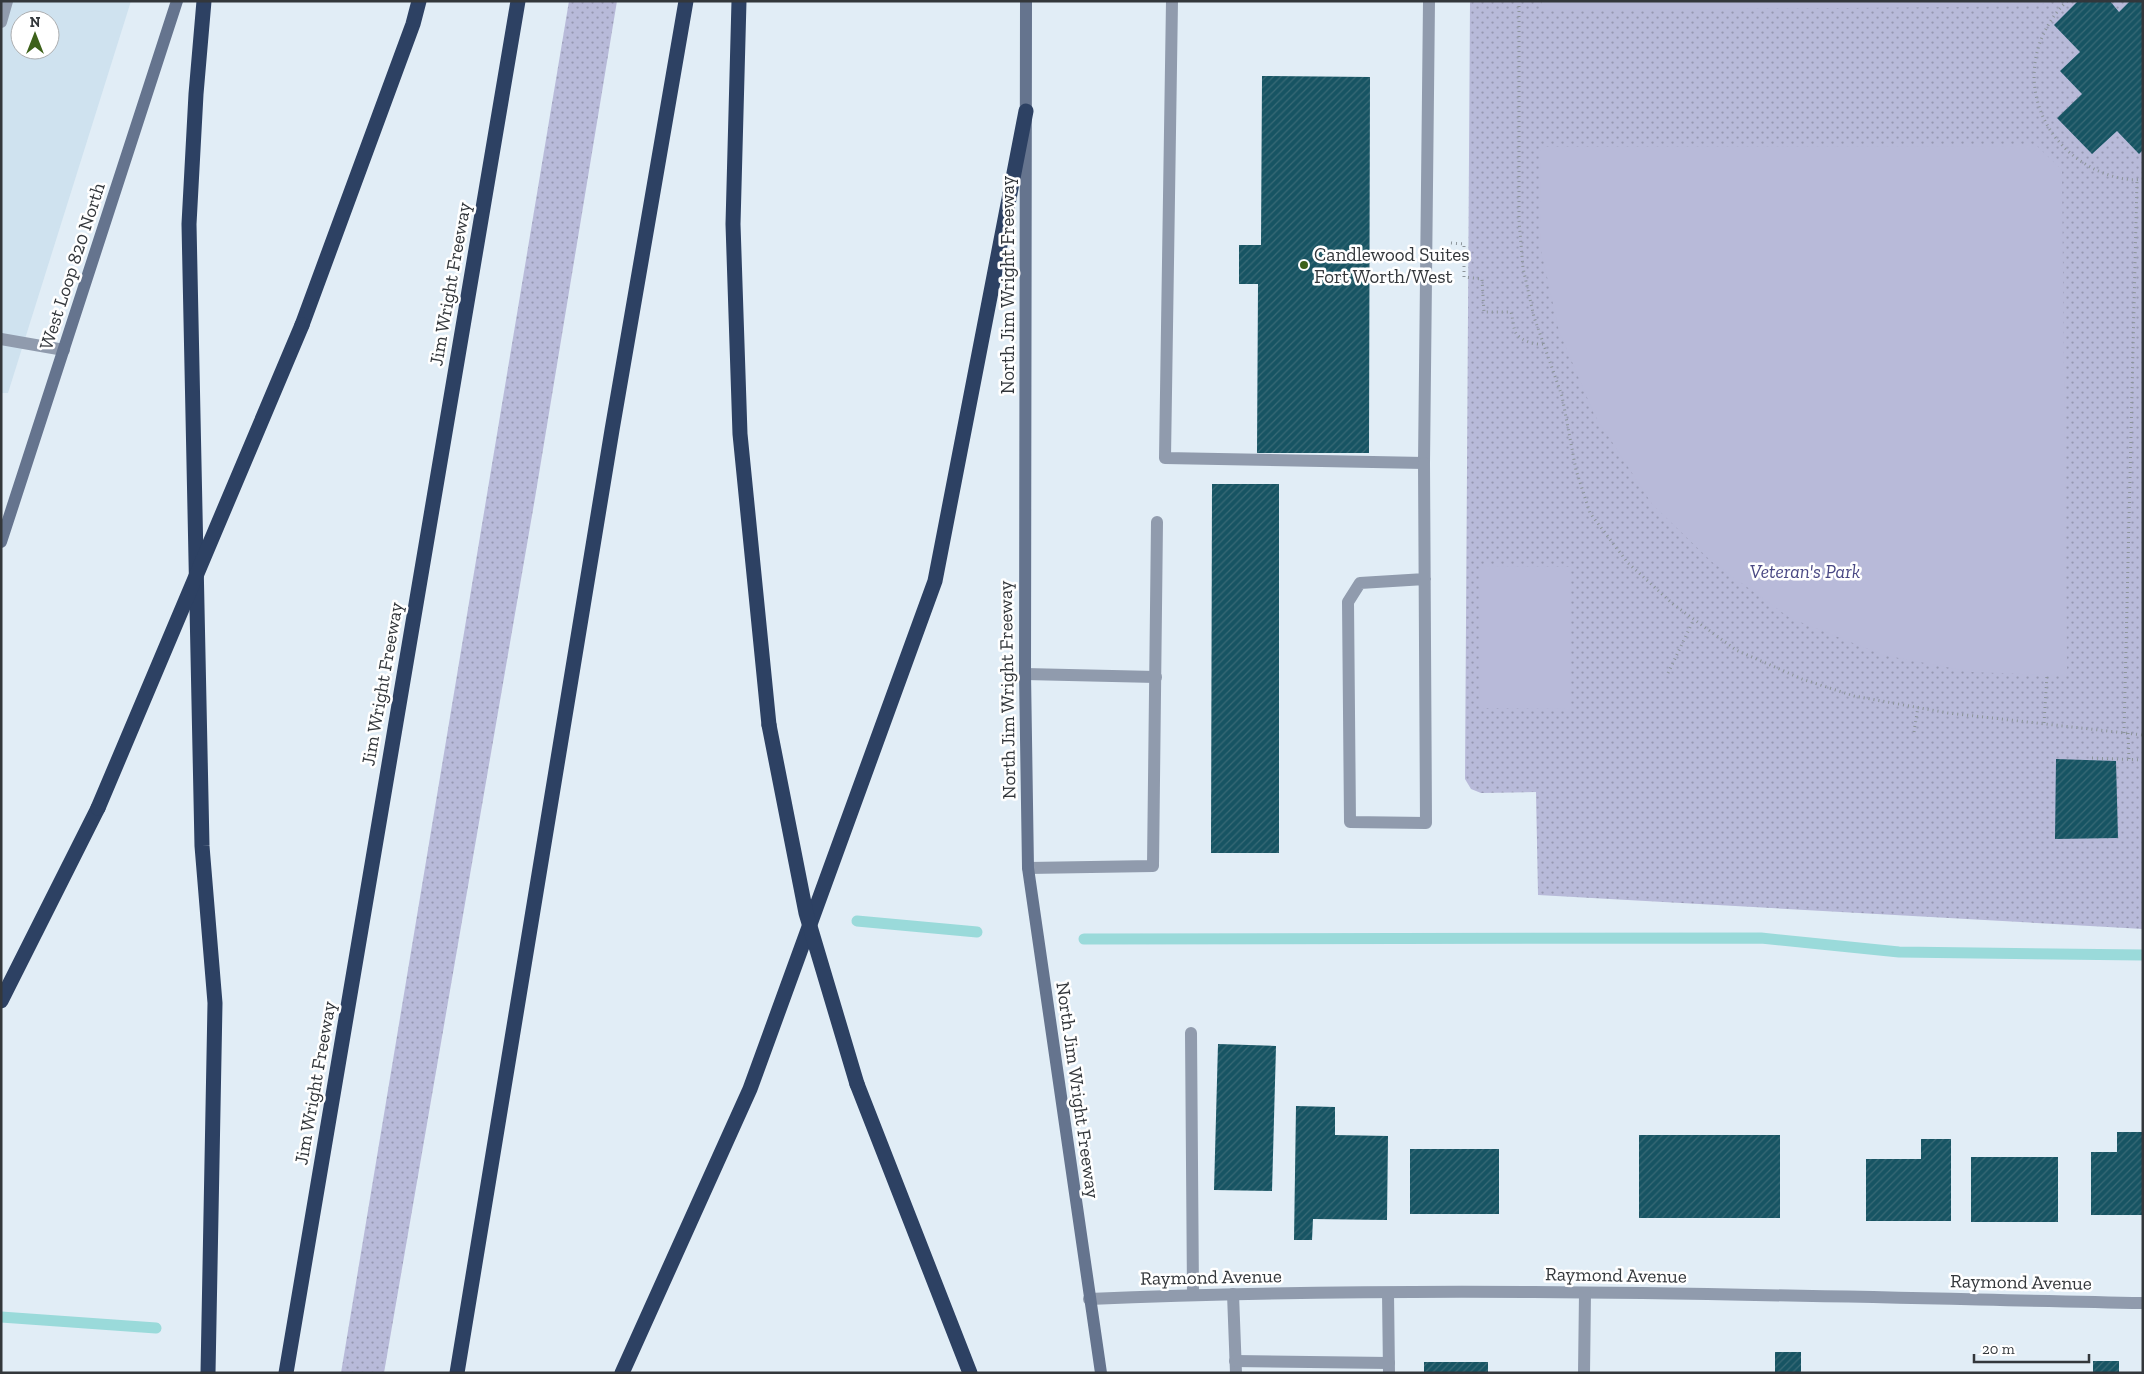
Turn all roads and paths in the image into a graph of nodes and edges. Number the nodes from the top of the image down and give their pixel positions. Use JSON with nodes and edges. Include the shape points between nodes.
{"nodes":[{"id":1,"x":6,"y":1,"type":"edge"},
{"id":2,"x":178,"y":1,"type":"edge"},
{"id":3,"x":204,"y":1,"type":"edge"},
{"id":4,"x":419,"y":1,"type":"edge"},
{"id":5,"x":518,"y":1,"type":"edge"},
{"id":6,"x":686,"y":1,"type":"edge"},
{"id":7,"x":739,"y":1,"type":"edge"},
{"id":8,"x":1026,"y":1,"type":"edge"},
{"id":9,"x":1172,"y":1,"type":"edge"},
{"id":10,"x":1428,"y":1,"type":"edge"},
{"id":11,"x":1520,"y":1,"type":"edge"},
{"id":12,"x":2067,"y":1,"type":"edge"},
{"id":13,"x":2,"y":20,"type":"edge"},
{"id":14,"x":1026,"y":111,"type":"junction"},
{"id":15,"x":2143,"y":179,"type":"edge"},
{"id":16,"x":2137,"y":180,"type":"junction"},
{"id":17,"x":1426,"y":243,"type":"junction"},
{"id":18,"x":1,"y":340,"type":"edge"},
{"id":19,"x":1543,"y":344,"type":"junction"},
{"id":20,"x":64,"y":350,"type":"junction"},
{"id":21,"x":1424,"y":463,"type":"junction"},
{"id":22,"x":1157,"y":522,"type":"dead end"},
{"id":23,"x":1,"y":542,"type":"edge"},
{"id":24,"x":1425,"y":579,"type":"junction"},
{"id":25,"x":1694,"y":619,"type":"junction"},
{"id":26,"x":1668,"y":673,"type":"dead end"},
{"id":27,"x":1025,"y":674,"type":"junction"},
{"id":28,"x":2047,"y":675,"type":"dead end"},
{"id":29,"x":1156,"y":677,"type":"junction"},
{"id":30,"x":1918,"y":707,"type":"junction"},
{"id":31,"x":2044,"y":723,"type":"junction"},
{"id":32,"x":1914,"y":732,"type":"dead end"},
{"id":33,"x":2126,"y":733,"type":"junction"},
{"id":34,"x":2143,"y":734,"type":"edge"},
{"id":35,"x":2092,"y":758,"type":"dead end"},
{"id":36,"x":2129,"y":760,"type":"junction"},
{"id":37,"x":2143,"y":760,"type":"edge"},
{"id":38,"x":1028,"y":868,"type":"junction"},
{"id":39,"x":1,"y":1001,"type":"edge"},
{"id":40,"x":1190,"y":1032,"type":"dead end"},
{"id":41,"x":1388,"y":1293,"type":"junction"},
{"id":42,"x":1585,"y":1293,"type":"junction"},
{"id":43,"x":1193,"y":1294,"type":"junction"},
{"id":44,"x":1232,"y":1294,"type":"junction"},
{"id":45,"x":1089,"y":1299,"type":"junction"},
{"id":46,"x":2143,"y":1303,"type":"edge"},
{"id":47,"x":1235,"y":1367,"type":"edge"},
{"id":48,"x":1389,"y":1368,"type":"edge"},
{"id":49,"x":208,"y":1373,"type":"edge"},
{"id":50,"x":286,"y":1373,"type":"edge"},
{"id":51,"x":457,"y":1373,"type":"edge"},
{"id":52,"x":622,"y":1373,"type":"edge"},
{"id":53,"x":970,"y":1373,"type":"edge"},
{"id":54,"x":1101,"y":1373,"type":"edge"},
{"id":55,"x":1584,"y":1373,"type":"edge"}],
"edges":[{"from":1,"to":13,"type":"street"},
{"from":2,"to":20,"type":"main road","name":"West Loop 820 North"},
{"from":3,"to":49,"type":"highway","via":[[190,224],[202,846],[215,1003]]},
{"from":4,"to":39,"type":"highway","bridge":true,"via":[[302,325],[98,808]]},
{"from":5,"to":50,"type":"highway","name":"Jim Wright Freeway"},
{"from":6,"to":51,"type":"highway"},
{"from":7,"to":53,"type":"highway","bridge":true,"via":[[733,224],[740,434],[769,725],[806,913],[857,1084]]},
{"from":8,"to":14,"type":"main road","name":"North Jim Wright Freeway"},
{"from":9,"to":21,"type":"street","via":[[1165,458]]},
{"from":10,"to":17,"type":"street"},
{"from":11,"to":19,"type":"path","via":[[1519,221],[1525,276]]},
{"from":12,"to":16,"type":"path","via":[[2053,15],[2039,43],[2033,76],[2039,108],[2053,136],[2076,159],[2105,175]]},
{"from":14,"to":27,"type":"main road","name":"North Jim Wright Freeway"},
{"from":14,"to":52,"type":"highway","via":[[935,581],[750,1089]]},
{"from":15,"to":16,"type":"path"},
{"from":16,"to":33,"type":"path"},
{"from":17,"to":19,"type":"path","via":[[1464,244],[1464,277],[1482,279],[1484,312],[1512,312],[1516,333],[1537,345]]},
{"from":17,"to":21,"type":"street"},
{"from":18,"to":20,"type":"street"},
{"from":19,"to":25,"type":"path","via":[[1562,396],[1576,470],[1590,513],[1628,564],[1672,604]]},
{"from":20,"to":23,"type":"main road","name":"West Loop 820 North"},
{"from":21,"to":24,"type":"street"},
{"from":22,"to":29,"type":"street"},
{"from":24,"to":24,"type":"street","via":[[1426,824],[1350,822],[1348,602],[1360,583]]},
{"from":25,"to":26,"type":"path"},
{"from":25,"to":30,"type":"path","via":[[1736,650],[1802,679],[1854,696]]},
{"from":27,"to":29,"type":"street"},
{"from":27,"to":38,"type":"main road","name":"North Jim Wright Freeway"},
{"from":28,"to":31,"type":"path"},
{"from":29,"to":38,"type":"street","via":[[1153,866]]},
{"from":30,"to":31,"type":"path"},
{"from":30,"to":32,"type":"path"},
{"from":31,"to":33,"type":"path"},
{"from":33,"to":34,"type":"path"},
{"from":33,"to":36,"type":"path"},
{"from":35,"to":36,"type":"path"},
{"from":36,"to":37,"type":"path"},
{"from":38,"to":45,"type":"main road","name":"North Jim Wright Freeway"},
{"from":40,"to":43,"type":"street"},
{"from":41,"to":42,"type":"street","name":"Raymond Avenue"},
{"from":41,"to":44,"type":"street","name":"Raymond Avenue"},
{"from":41,"to":48,"type":"street"},
{"from":42,"to":46,"type":"street","name":"Raymond Avenue"},
{"from":42,"to":55,"type":"street"},
{"from":43,"to":44,"type":"street","name":"Raymond Avenue"},
{"from":43,"to":45,"type":"street","name":"Raymond Avenue"},
{"from":44,"to":47,"type":"street"},
{"from":45,"to":54,"type":"main road","name":"North Jim Wright Freeway"},
{"from":47,"to":48,"type":"street"}]}
